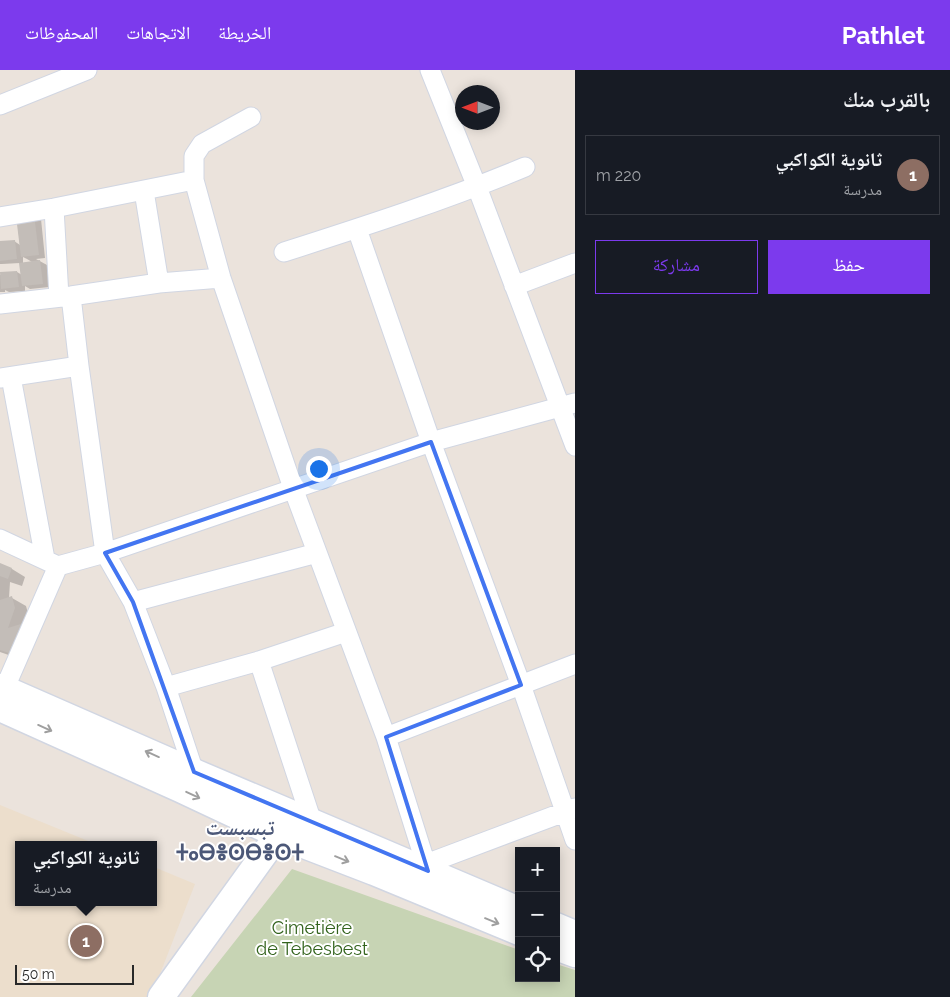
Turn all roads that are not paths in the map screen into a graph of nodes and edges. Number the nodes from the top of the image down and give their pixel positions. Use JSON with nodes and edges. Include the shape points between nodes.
{"nodes":[{"id":1,"x":87,"y":70,"type":"edge"},
{"id":2,"x":430,"y":70,"type":"edge"},
{"id":3,"x":0,"y":104,"type":"edge"},
{"id":4,"x":251,"y":117,"type":"dead end"},
{"id":5,"x":525,"y":167,"type":"dead end"},
{"id":6,"x":194,"y":180,"type":"junction"},
{"id":7,"x":477,"y":187,"type":"junction"},
{"id":8,"x":144,"y":191,"type":"junction"},
{"id":9,"x":54,"y":208,"type":"junction"},
{"id":10,"x":0,"y":216,"type":"edge"},
{"id":11,"x":356,"y":229,"type":"junction"},
{"id":12,"x":284,"y":252,"type":"dead end"},
{"id":13,"x":575,"y":263,"type":"edge"},
{"id":14,"x":221,"y":278,"type":"junction"},
{"id":15,"x":159,"y":283,"type":"junction"},
{"id":16,"x":514,"y":286,"type":"junction"},
{"id":17,"x":65,"y":297,"type":"junction"},
{"id":18,"x":0,"y":304,"type":"edge"},
{"id":19,"x":79,"y":366,"type":"junction"},
{"id":20,"x":5,"y":377,"type":"edge"},
{"id":21,"x":567,"y":405,"type":"edge"},
{"id":22,"x":431,"y":442,"type":"junction"},
{"id":23,"x":575,"y":446,"type":"edge"},
{"id":24,"x":293,"y":488,"type":"junction"},
{"id":25,"x":0,"y":539,"type":"edge"},
{"id":26,"x":104,"y":553,"type":"junction"},
{"id":27,"x":317,"y":553,"type":"junction"},
{"id":28,"x":51,"y":563,"type":"junction"},
{"id":29,"x":133,"y":602,"type":"junction"},
{"id":30,"x":346,"y":632,"type":"junction"},
{"id":31,"x":259,"y":661,"type":"junction"},
{"id":32,"x":575,"y":664,"type":"edge"},
{"id":33,"x":521,"y":685,"type":"junction"},
{"id":34,"x":166,"y":687,"type":"junction"},
{"id":35,"x":1,"y":696,"type":"edge"},
{"id":36,"x":386,"y":737,"type":"junction"},
{"id":37,"x":194,"y":772,"type":"junction"},
{"id":38,"x":570,"y":810,"type":"edge"},
{"id":39,"x":312,"y":822,"type":"junction"},
{"id":40,"x":282,"y":824,"type":"junction"},
{"id":41,"x":575,"y":840,"type":"edge"},
{"id":42,"x":427,"y":867,"type":"junction"},
{"id":43,"x":515,"y":908,"type":"edge"},
{"id":44,"x":560,"y":928,"type":"edge"},
{"id":45,"x":515,"y":930,"type":"edge"},
{"id":46,"x":575,"y":934,"type":"edge"},
{"id":47,"x":560,"y":948,"type":"edge"},
{"id":48,"x":575,"y":954,"type":"edge"},
{"id":49,"x":161,"y":997,"type":"edge"}],
"edges":[{"from":1,"to":3,"type":"street"},
{"from":2,"to":7,"type":"street"},
{"from":4,"to":6,"type":"street","via":[[202,144],[194,156]]},
{"from":5,"to":7,"type":"street"},
{"from":6,"to":8,"type":"street"},
{"from":6,"to":14,"type":"street"},
{"from":7,"to":11,"type":"street"},
{"from":7,"to":16,"type":"street"},
{"from":8,"to":9,"type":"street"},
{"from":8,"to":15,"type":"street"},
{"from":9,"to":10,"type":"street"},
{"from":9,"to":17,"type":"street"},
{"from":11,"to":12,"type":"street"},
{"from":11,"to":22,"type":"street"},
{"from":13,"to":16,"type":"street"},
{"from":14,"to":15,"type":"street"},
{"from":14,"to":24,"type":"street"},
{"from":15,"to":17,"type":"street"},
{"from":16,"to":21,"type":"street"},
{"from":17,"to":18,"type":"street"},
{"from":17,"to":19,"type":"street"},
{"from":19,"to":20,"type":"street"},
{"from":19,"to":26,"type":"street"},
{"from":20,"to":28,"type":"street"},
{"from":21,"to":22,"type":"street"},
{"from":21,"to":23,"type":"street"},
{"from":22,"to":24,"type":"street"},
{"from":22,"to":33,"type":"street"},
{"from":24,"to":26,"type":"street"},
{"from":24,"to":27,"type":"street"},
{"from":25,"to":28,"type":"street"},
{"from":26,"to":28,"type":"street"},
{"from":26,"to":29,"type":"street"},
{"from":27,"to":29,"type":"street"},
{"from":27,"to":30,"type":"street"},
{"from":28,"to":35,"type":"street"},
{"from":29,"to":34,"type":"street"},
{"from":30,"to":31,"type":"street"},
{"from":30,"to":36,"type":"street"},
{"from":31,"to":34,"type":"street"},
{"from":31,"to":39,"type":"street"},
{"from":32,"to":33,"type":"street"},
{"from":33,"to":36,"type":"street"},
{"from":33,"to":38,"type":"street"},
{"from":34,"to":37,"type":"street"},
{"from":37,"to":35,"type":"main road","one_way":true},
{"from":35,"to":40,"type":"main road","one_way":true,"via":[[180,789]]},
{"from":36,"to":42,"type":"street"},
{"from":37,"to":40,"type":"main road"},
{"from":38,"to":41,"type":"street"},
{"from":38,"to":42,"type":"street"},
{"from":39,"to":40,"type":"main road"},
{"from":39,"to":42,"type":"main road"},
{"from":40,"to":45,"type":"main road","one_way":true,"via":[[303,844]]},
{"from":40,"to":49,"type":"main road"},
{"from":42,"to":43,"type":"main road"},
{"from":44,"to":46,"type":"main road"},
{"from":47,"to":48,"type":"main road"}]}
